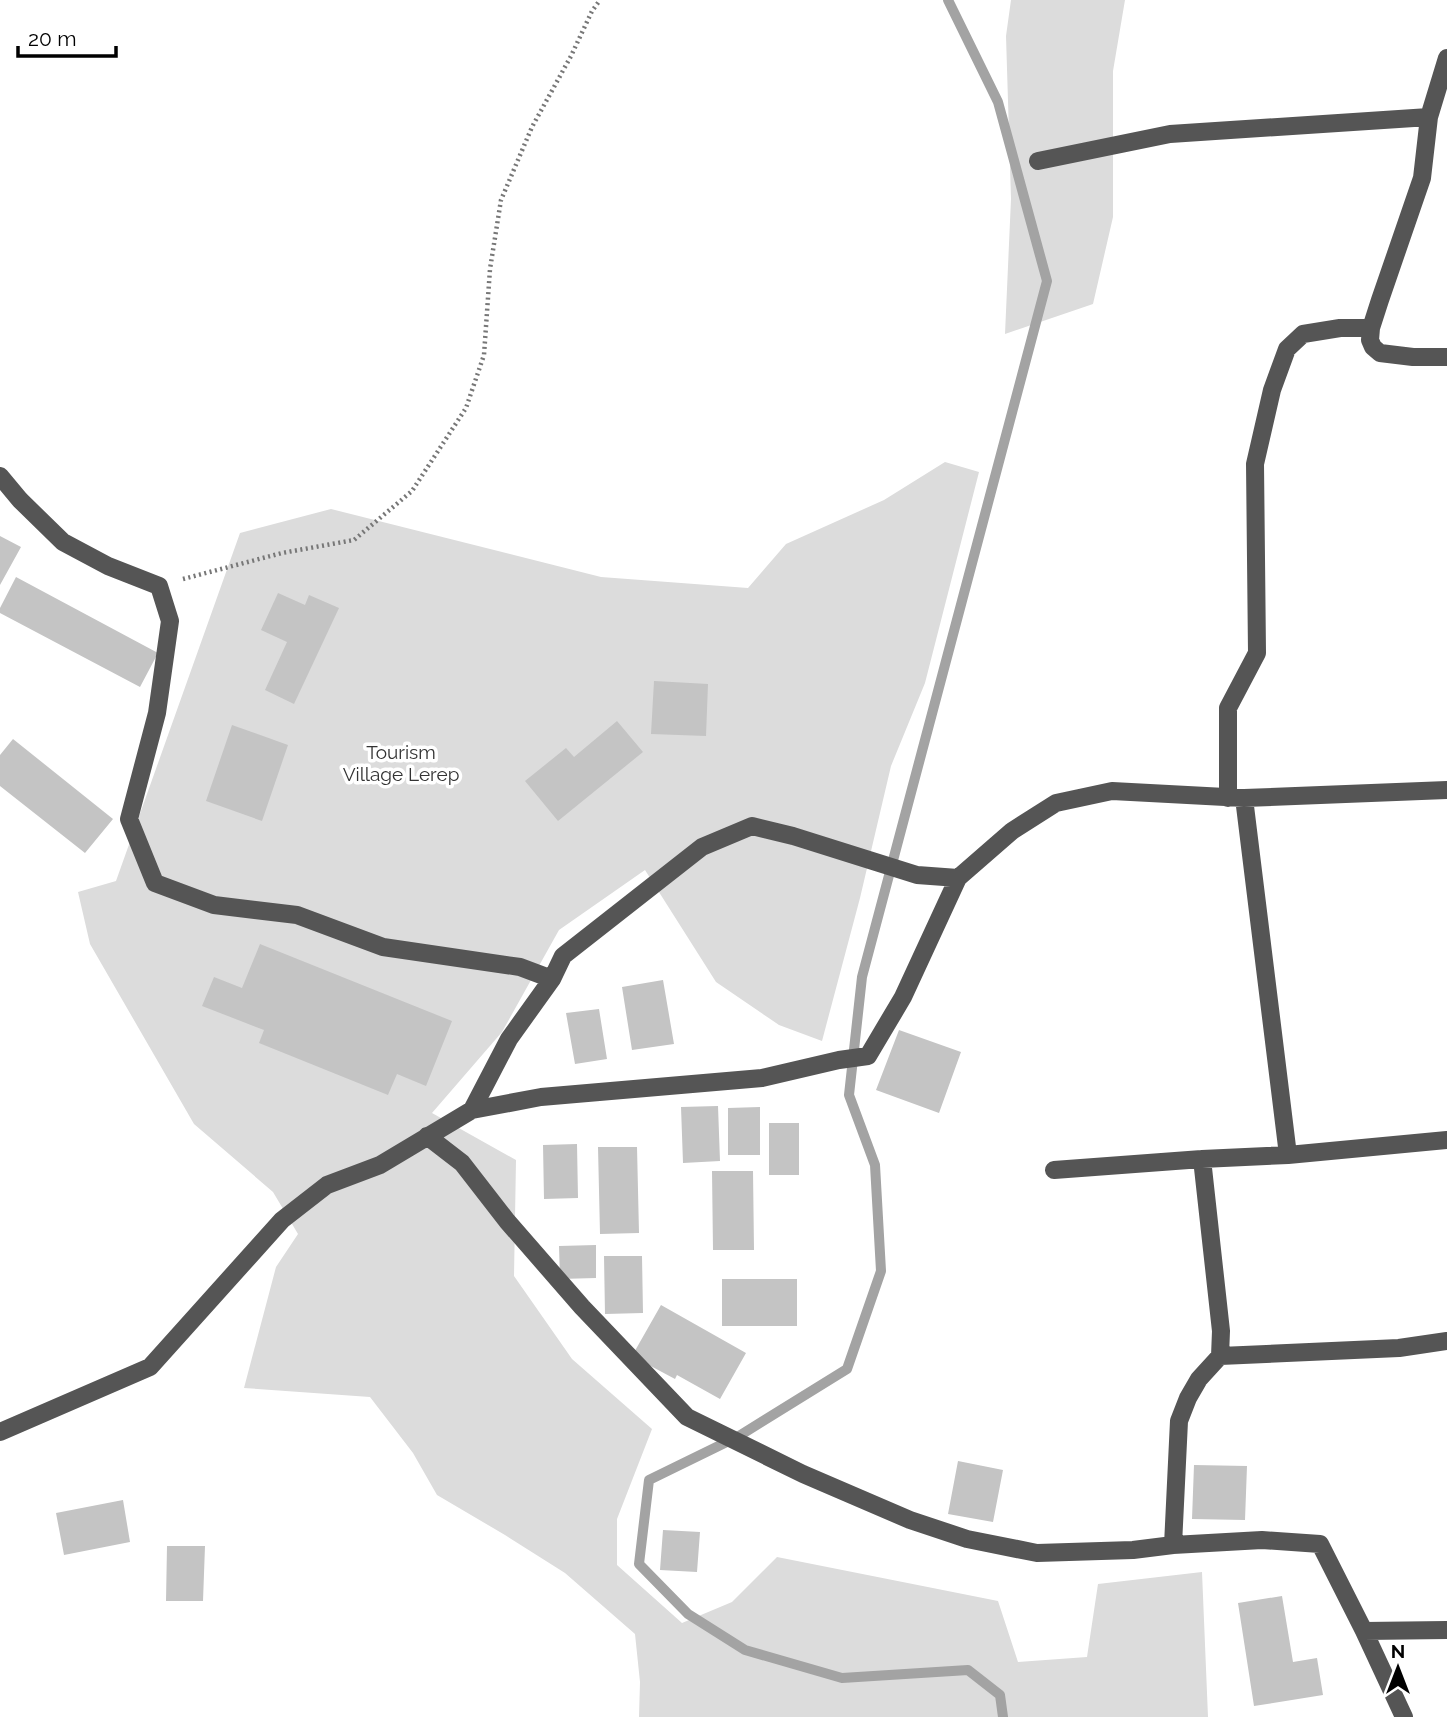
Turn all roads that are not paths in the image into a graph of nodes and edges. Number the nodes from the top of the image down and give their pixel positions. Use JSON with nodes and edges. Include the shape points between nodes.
{"nodes":[{"id":1,"x":1447,"y":58,"type":"edge"},
{"id":2,"x":1429,"y":117,"type":"junction"},
{"id":3,"x":1038,"y":161,"type":"dead end"},
{"id":4,"x":1371,"y":328,"type":"junction"},
{"id":5,"x":1447,"y":357,"type":"edge"},
{"id":6,"x":0,"y":476,"type":"edge"},
{"id":7,"x":1447,"y":790,"type":"edge"},
{"id":8,"x":1236,"y":799,"type":"junction"},
{"id":9,"x":958,"y":877,"type":"junction"},
{"id":10,"x":552,"y":979,"type":"junction"},
{"id":11,"x":472,"y":1110,"type":"junction"},
{"id":12,"x":428,"y":1136,"type":"junction"},
{"id":13,"x":1447,"y":1140,"type":"edge"},
{"id":14,"x":1288,"y":1155,"type":"junction"},
{"id":15,"x":1202,"y":1159,"type":"junction"},
{"id":16,"x":1054,"y":1170,"type":"dead end"},
{"id":17,"x":1447,"y":1341,"type":"edge"},
{"id":18,"x":1220,"y":1356,"type":"junction"},
{"id":19,"x":0,"y":1432,"type":"edge"},
{"id":20,"x":1173,"y":1545,"type":"junction"},
{"id":21,"x":1447,"y":1630,"type":"edge"},
{"id":22,"x":1364,"y":1631,"type":"junction"},
{"id":23,"x":1404,"y":1717,"type":"edge"}],
"edges":[{"from":1,"to":2,"type":"street"},
{"from":2,"to":3,"type":"street","via":[[1170,134]]},
{"from":2,"to":4,"type":"street","via":[[1422,178]]},
{"from":4,"to":5,"type":"street","via":[[1370,340],[1380,353]]},
{"from":4,"to":8,"type":"street","via":[[1303,334],[1287,349],[1272,390],[1255,464],[1257,653],[1228,708]]},
{"from":6,"to":10,"type":"street","via":[[63,542],[159,586],[170,621],[158,713],[129,819],[155,883],[214,905],[296,915],[383,947],[520,967]]},
{"from":7,"to":8,"type":"street"},
{"from":8,"to":9,"type":"street","via":[[1112,791],[1056,803],[1012,831]]},
{"from":8,"to":14,"type":"street"},
{"from":9,"to":10,"type":"street","via":[[917,875],[752,825],[702,847],[563,956]]},
{"from":9,"to":11,"type":"street","via":[[903,997],[868,1056],[762,1078],[541,1097]]},
{"from":10,"to":11,"type":"street","via":[[509,1039]]},
{"from":11,"to":12,"type":"street"},
{"from":12,"to":19,"type":"street","via":[[380,1165],[327,1185],[282,1220],[150,1367]]},
{"from":12,"to":20,"type":"street","via":[[462,1163],[582,1307],[687,1417],[910,1520],[967,1539],[1037,1553]]},
{"from":13,"to":14,"type":"street"},
{"from":14,"to":15,"type":"street"},
{"from":15,"to":16,"type":"street"},
{"from":15,"to":18,"type":"street"},
{"from":17,"to":18,"type":"street","via":[[1399,1348]]},
{"from":18,"to":20,"type":"street","via":[[1199,1379],[1180,1421]]},
{"from":20,"to":22,"type":"street","via":[[1320,1544]]},
{"from":21,"to":22,"type":"street"},
{"from":22,"to":23,"type":"street"}]}
